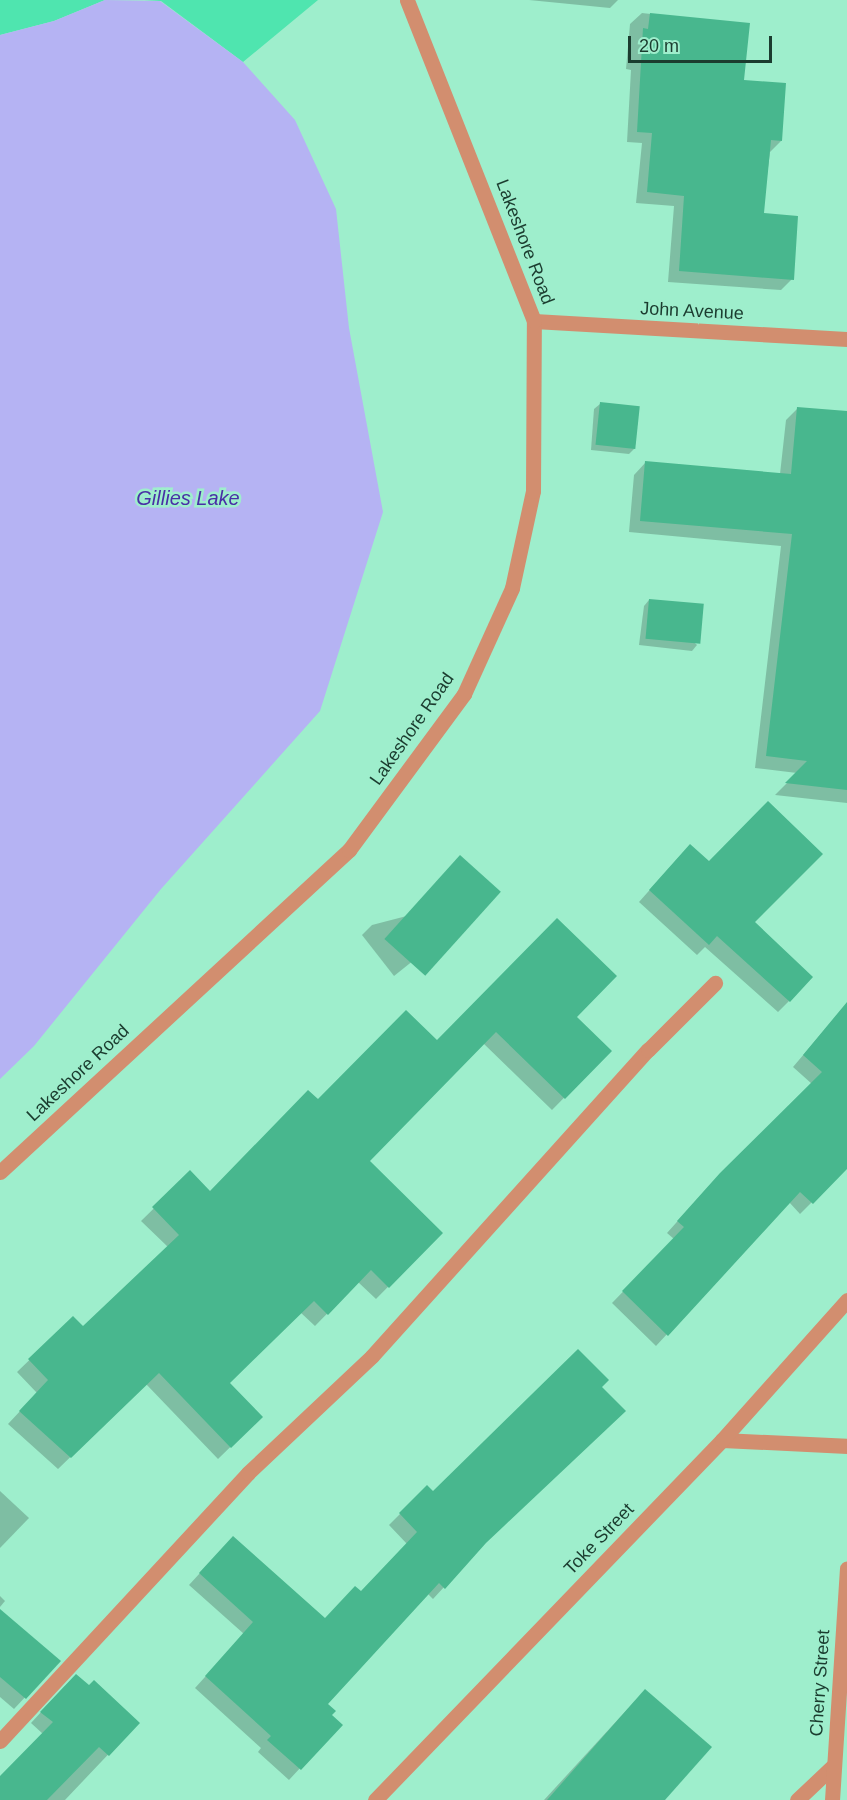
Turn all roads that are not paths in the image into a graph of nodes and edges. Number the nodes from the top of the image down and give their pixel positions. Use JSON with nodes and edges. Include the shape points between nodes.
{"nodes":[{"id":1,"x":407,"y":0,"type":"edge"},
{"id":2,"x":534,"y":321,"type":"junction"},
{"id":3,"x":847,"y":339,"type":"edge"},
{"id":4,"x":715,"y":983,"type":"dead end"},
{"id":5,"x":0,"y":1172,"type":"edge"},
{"id":6,"x":847,"y":1300,"type":"edge"},
{"id":7,"x":722,"y":1440,"type":"junction"},
{"id":8,"x":847,"y":1446,"type":"edge"},
{"id":9,"x":847,"y":1568,"type":"edge"},
{"id":10,"x":0,"y":1741,"type":"edge"},
{"id":11,"x":834,"y":1765,"type":"junction"},
{"id":12,"x":375,"y":1800,"type":"edge"},
{"id":13,"x":797,"y":1800,"type":"edge"},
{"id":14,"x":832,"y":1800,"type":"edge"}],
"edges":[{"from":1,"to":2,"type":"street","name":"Lakeshore Road"},
{"from":2,"to":3,"type":"street","name":"John Avenue"},
{"from":2,"to":5,"type":"street","name":"Lakeshore Road","via":[[533,491],[512,588],[464,694],[350,850]]},
{"from":4,"to":10,"type":"street","via":[[648,1050],[372,1356],[248,1473]]},
{"from":6,"to":7,"type":"street","name":"Toke Street"},
{"from":7,"to":8,"type":"street"},
{"from":7,"to":12,"type":"street","name":"Toke Street"},
{"from":9,"to":11,"type":"street","name":"Cherry Street"},
{"from":11,"to":13,"type":"street"},
{"from":11,"to":14,"type":"street","name":"Cherry Street"}]}
